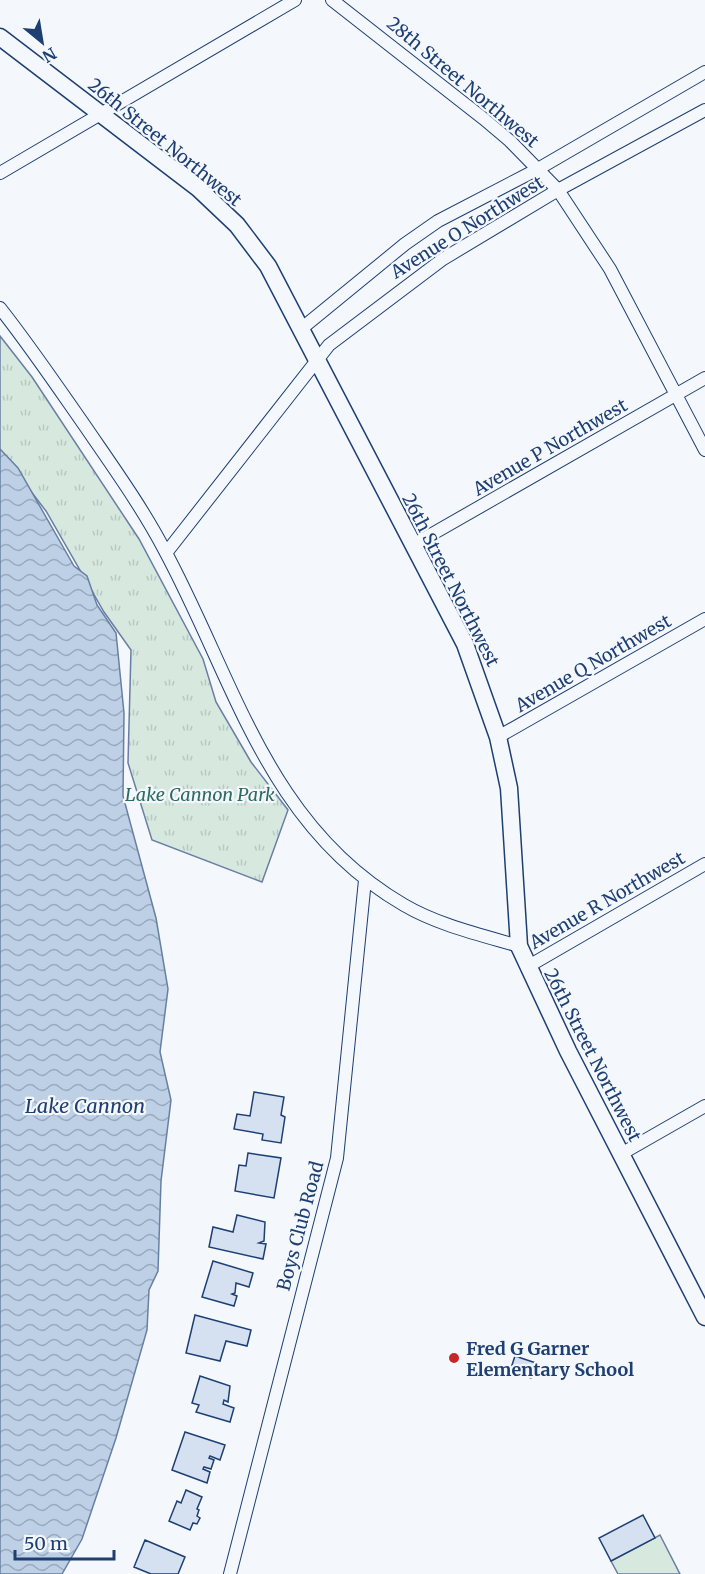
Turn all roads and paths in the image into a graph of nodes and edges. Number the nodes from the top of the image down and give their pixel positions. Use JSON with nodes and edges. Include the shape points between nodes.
{"nodes":[{"id":1,"x":295,"y":0,"type":"edge"},
{"id":2,"x":332,"y":0,"type":"edge"},
{"id":3,"x":0,"y":38,"type":"edge"},
{"id":4,"x":705,"y":72,"type":"edge"},
{"id":5,"x":705,"y":110,"type":"edge"},
{"id":6,"x":102,"y":114,"type":"junction"},
{"id":7,"x":538,"y":169,"type":"junction"},
{"id":8,"x":0,"y":172,"type":"edge"},
{"id":9,"x":558,"y":190,"type":"junction"},
{"id":10,"x":0,"y":308,"type":"edge"},
{"id":11,"x":301,"y":329,"type":"junction"},
{"id":12,"x":316,"y":359,"type":"junction"},
{"id":13,"x":705,"y":378,"type":"edge"},
{"id":14,"x":676,"y":394,"type":"junction"},
{"id":15,"x":705,"y":450,"type":"edge"},
{"id":16,"x":413,"y":546,"type":"junction"},
{"id":17,"x":166,"y":553,"type":"junction"},
{"id":18,"x":705,"y":619,"type":"edge"},
{"id":19,"x":498,"y":737,"type":"junction"},
{"id":20,"x":705,"y":864,"type":"edge"},
{"id":21,"x":365,"y":880,"type":"junction"},
{"id":22,"x":519,"y":946,"type":"junction"},
{"id":23,"x":527,"y":967,"type":"junction"},
{"id":24,"x":705,"y":1106,"type":"edge"},
{"id":25,"x":621,"y":1154,"type":"junction"},
{"id":26,"x":705,"y":1317,"type":"edge"},
{"id":27,"x":230,"y":1574,"type":"edge"}],
"edges":[{"from":1,"to":6,"type":"street"},
{"from":2,"to":7,"type":"street","name":"28th Street Northwest","via":[[484,119]]},
{"from":3,"to":6,"type":"street","name":"26th Street Northwest"},
{"from":4,"to":7,"type":"street"},
{"from":5,"to":9,"type":"street","name":"Avenue O Northwest"},
{"from":6,"to":8,"type":"street"},
{"from":6,"to":11,"type":"street","name":"26th Street Northwest","via":[[199,189],[237,225],[268,266]]},
{"from":7,"to":9,"type":"street","name":"28th Street Northwest"},
{"from":7,"to":11,"type":"street","via":[[438,221]]},
{"from":9,"to":12,"type":"street","name":"Avenue O Northwest","via":[[417,277]]},
{"from":9,"to":14,"type":"street","name":"28th Street Northwest","via":[[610,269]]},
{"from":10,"to":17,"type":"street","via":[[123,481]]},
{"from":11,"to":12,"type":"street","name":"26th Street Northwest"},
{"from":12,"to":16,"type":"street","name":"26th Street Northwest"},
{"from":12,"to":17,"type":"street","name":"Avenue O Northwest"},
{"from":13,"to":14,"type":"street","name":"Avenue P Northwest"},
{"from":14,"to":15,"type":"street","name":"28th Street Northwest"},
{"from":14,"to":16,"type":"street","name":"Avenue P Northwest"},
{"from":16,"to":19,"type":"street","name":"26th Street Northwest","via":[[465,644]]},
{"from":17,"to":21,"type":"street","via":[[239,709],[277,779],[313,830]]},
{"from":18,"to":19,"type":"street","name":"Avenue Q Northwest"},
{"from":19,"to":22,"type":"street","name":"26th Street Northwest","via":[[510,799]]},
{"from":20,"to":23,"type":"street","name":"Avenue R Northwest"},
{"from":21,"to":22,"type":"street","via":[[406,907]]},
{"from":21,"to":27,"type":"street","name":"Boys Club Road","via":[[337,1158]]},
{"from":22,"to":23,"type":"street","name":"26th Street Northwest"},
{"from":23,"to":25,"type":"street","name":"26th Street Northwest"},
{"from":24,"to":25,"type":"street"},
{"from":25,"to":26,"type":"street","name":"26th Street Northwest"}]}
